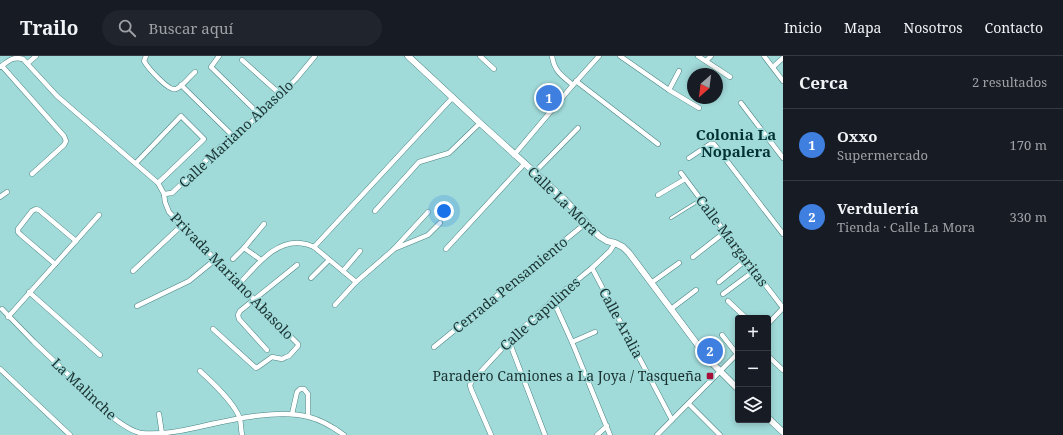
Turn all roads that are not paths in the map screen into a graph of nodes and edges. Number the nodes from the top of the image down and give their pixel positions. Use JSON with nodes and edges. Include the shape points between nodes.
{"nodes":[{"id":1,"x":36,"y":56,"type":"edge"},
{"id":2,"x":146,"y":56,"type":"edge"},
{"id":3,"x":219,"y":56,"type":"edge"},
{"id":4,"x":315,"y":56,"type":"edge"},
{"id":5,"x":480,"y":56,"type":"edge"},
{"id":6,"x":552,"y":56,"type":"edge"},
{"id":7,"x":599,"y":56,"type":"edge"},
{"id":8,"x":620,"y":56,"type":"edge"},
{"id":9,"x":698,"y":56,"type":"edge"},
{"id":10,"x":711,"y":56,"type":"edge"},
{"id":11,"x":764,"y":56,"type":"edge"},
{"id":12,"x":411,"y":57,"type":"edge"},
{"id":13,"x":783,"y":58,"type":"edge"},
{"id":14,"x":242,"y":60,"type":"dead end"},
{"id":15,"x":706,"y":61,"type":"junction"},
{"id":16,"x":28,"y":63,"type":"junction"},
{"id":17,"x":1,"y":66,"type":"edge"},
{"id":18,"x":773,"y":67,"type":"junction"},
{"id":19,"x":494,"y":70,"type":"dead end"},
{"id":20,"x":679,"y":71,"type":"dead end"},
{"id":21,"x":195,"y":72,"type":"dead end"},
{"id":22,"x":730,"y":77,"type":"dead end"},
{"id":23,"x":783,"y":82,"type":"edge"},
{"id":24,"x":574,"y":83,"type":"junction"},
{"id":25,"x":181,"y":85,"type":"junction"},
{"id":26,"x":668,"y":90,"type":"junction"},
{"id":27,"x":280,"y":94,"type":"junction"},
{"id":28,"x":453,"y":97,"type":"junction"},
{"id":29,"x":741,"y":102,"type":"dead end"},
{"id":30,"x":699,"y":108,"type":"dead end"},
{"id":31,"x":260,"y":115,"type":"junction"},
{"id":32,"x":480,"y":123,"type":"junction"},
{"id":33,"x":578,"y":128,"type":"dead end"},
{"id":34,"x":233,"y":136,"type":"junction"},
{"id":35,"x":658,"y":144,"type":"dead end"},
{"id":36,"x":514,"y":154,"type":"junction"},
{"id":37,"x":689,"y":158,"type":"dead end"},
{"id":38,"x":783,"y":158,"type":"edge"},
{"id":39,"x":136,"y":163,"type":"junction"},
{"id":40,"x":525,"y":164,"type":"junction"},
{"id":41,"x":535,"y":172,"type":"junction"},
{"id":42,"x":681,"y":173,"type":"dead end"},
{"id":43,"x":32,"y":174,"type":"dead end"},
{"id":44,"x":686,"y":179,"type":"junction"},
{"id":45,"x":158,"y":183,"type":"junction"},
{"id":46,"x":7,"y":192,"type":"dead end"},
{"id":47,"x":164,"y":194,"type":"junction"},
{"id":48,"x":658,"y":195,"type":"dead end"},
{"id":49,"x":0,"y":197,"type":"edge"},
{"id":50,"x":701,"y":200,"type":"junction"},
{"id":51,"x":375,"y":211,"type":"dead end"},
{"id":52,"x":428,"y":212,"type":"dead end"},
{"id":53,"x":99,"y":215,"type":"dead end"},
{"id":54,"x":671,"y":218,"type":"dead end"},
{"id":55,"x":440,"y":223,"type":"dead end"},
{"id":56,"x":586,"y":223,"type":"junction"},
{"id":57,"x":264,"y":224,"type":"dead end"},
{"id":58,"x":182,"y":225,"type":"junction"},
{"id":59,"x":725,"y":232,"type":"junction"},
{"id":60,"x":783,"y":234,"type":"edge"},
{"id":61,"x":76,"y":241,"type":"junction"},
{"id":62,"x":615,"y":243,"type":"junction"},
{"id":63,"x":314,"y":247,"type":"junction"},
{"id":64,"x":244,"y":248,"type":"junction"},
{"id":65,"x":446,"y":249,"type":"dead end"},
{"id":66,"x":393,"y":250,"type":"junction"},
{"id":67,"x":360,"y":251,"type":"dead end"},
{"id":68,"x":693,"y":258,"type":"dead end"},
{"id":69,"x":216,"y":259,"type":"junction"},
{"id":70,"x":234,"y":259,"type":"dead end"},
{"id":71,"x":261,"y":260,"type":"junction"},
{"id":72,"x":329,"y":260,"type":"junction"},
{"id":73,"x":746,"y":260,"type":"junction"},
{"id":74,"x":679,"y":263,"type":"dead end"},
{"id":75,"x":55,"y":264,"type":"junction"},
{"id":76,"x":297,"y":265,"type":"dead end"},
{"id":77,"x":592,"y":268,"type":"junction"},
{"id":78,"x":133,"y":271,"type":"dead end"},
{"id":79,"x":343,"y":271,"type":"junction"},
{"id":80,"x":754,"y":271,"type":"junction"},
{"id":81,"x":311,"y":278,"type":"dead end"},
{"id":82,"x":356,"y":282,"type":"junction"},
{"id":83,"x":651,"y":282,"type":"junction"},
{"id":84,"x":719,"y":282,"type":"dead end"},
{"id":85,"x":239,"y":284,"type":"junction"},
{"id":86,"x":696,"y":290,"type":"dead end"},
{"id":87,"x":30,"y":292,"type":"junction"},
{"id":88,"x":723,"y":294,"type":"dead end"},
{"id":89,"x":254,"y":299,"type":"junction"},
{"id":90,"x":554,"y":300,"type":"junction"},
{"id":91,"x":728,"y":300,"type":"dead end"},
{"id":92,"x":335,"y":305,"type":"dead end"},
{"id":93,"x":137,"y":306,"type":"dead end"},
{"id":94,"x":783,"y":308,"type":"edge"},
{"id":95,"x":2,"y":309,"type":"dead end"},
{"id":96,"x":671,"y":309,"type":"junction"},
{"id":97,"x":743,"y":315,"type":"edge"},
{"id":98,"x":8,"y":317,"type":"junction"},
{"id":99,"x":771,"y":321,"type":"edge"},
{"id":100,"x":213,"y":329,"type":"dead end"},
{"id":101,"x":595,"y":332,"type":"dead end"},
{"id":102,"x":722,"y":335,"type":"dead end"},
{"id":103,"x":508,"y":341,"type":"junction"},
{"id":104,"x":572,"y":342,"type":"junction"},
{"id":105,"x":434,"y":347,"type":"dead end"},
{"id":106,"x":267,"y":350,"type":"dead end"},
{"id":107,"x":735,"y":351,"type":"edge"},
{"id":108,"x":100,"y":355,"type":"dead end"},
{"id":109,"x":735,"y":357,"type":"edge"},
{"id":110,"x":771,"y":359,"type":"edge"},
{"id":111,"x":0,"y":369,"type":"edge"},
{"id":112,"x":200,"y":370,"type":"dead end"},
{"id":113,"x":783,"y":370,"type":"edge"},
{"id":114,"x":720,"y":372,"type":"junction"},
{"id":115,"x":736,"y":387,"type":"edge"},
{"id":116,"x":689,"y":404,"type":"junction"},
{"id":117,"x":159,"y":414,"type":"dead end"},
{"id":118,"x":292,"y":414,"type":"junction"},
{"id":119,"x":308,"y":416,"type":"junction"},
{"id":120,"x":240,"y":419,"type":"junction"},
{"id":121,"x":672,"y":420,"type":"junction"},
{"id":122,"x":771,"y":421,"type":"edge"},
{"id":123,"x":606,"y":426,"type":"junction"},
{"id":124,"x":783,"y":432,"type":"edge"},
{"id":125,"x":162,"y":434,"type":"junction"},
{"id":126,"x":176,"y":434,"type":"edge"},
{"id":127,"x":70,"y":435,"type":"edge"},
{"id":128,"x":242,"y":435,"type":"edge"},
{"id":129,"x":344,"y":435,"type":"edge"},
{"id":130,"x":491,"y":435,"type":"edge"},
{"id":131,"x":545,"y":435,"type":"edge"},
{"id":132,"x":597,"y":435,"type":"edge"},
{"id":133,"x":610,"y":435,"type":"edge"},
{"id":134,"x":657,"y":435,"type":"edge"},
{"id":135,"x":720,"y":435,"type":"edge"}],
"edges":[{"from":1,"to":16,"type":"street"},
{"from":2,"to":25,"type":"street","via":[[144,61],[167,86],[175,89]]},
{"from":3,"to":31,"type":"street","via":[[211,67]]},
{"from":4,"to":27,"type":"street","name":"Calle Mariano Abasolo"},
{"from":5,"to":19,"type":"street"},
{"from":6,"to":24,"type":"street","via":[[553,65],[560,74]]},
{"from":7,"to":24,"type":"street"},
{"from":8,"to":26,"type":"street"},
{"from":9,"to":15,"type":"street"},
{"from":10,"to":15,"type":"street"},
{"from":11,"to":18,"type":"street"},
{"from":12,"to":28,"type":"street","name":"Calle La Mora"},
{"from":13,"to":18,"type":"street"},
{"from":14,"to":27,"type":"street"},
{"from":15,"to":22,"type":"street"},
{"from":16,"to":17,"type":"street","via":[[17,57]]},
{"from":16,"to":39,"type":"street","name":"Privada Mariano Abasolo","via":[[57,96]]},
{"from":17,"to":43,"type":"street","via":[[66,141]]},
{"from":18,"to":23,"type":"street"},
{"from":20,"to":26,"type":"street"},
{"from":21,"to":25,"type":"street"},
{"from":24,"to":35,"type":"street"},
{"from":24,"to":36,"type":"street"},
{"from":25,"to":34,"type":"street"},
{"from":26,"to":30,"type":"street"},
{"from":27,"to":31,"type":"street","name":"Calle Mariano Abasolo"},
{"from":28,"to":32,"type":"street","name":"Calle La Mora"},
{"from":28,"to":63,"type":"street"},
{"from":29,"to":38,"type":"street"},
{"from":31,"to":34,"type":"street","name":"Calle Mariano Abasolo"},
{"from":32,"to":36,"type":"street","name":"Calle La Mora"},
{"from":32,"to":51,"type":"street","via":[[449,153],[419,162]]},
{"from":33,"to":41,"type":"street"},
{"from":34,"to":47,"type":"street","name":"Calle Mariano Abasolo","via":[[172,193]]},
{"from":36,"to":40,"type":"street","name":"Calle La Mora"},
{"from":37,"to":60,"type":"street","via":[[714,144]]},
{"from":39,"to":45,"type":"street","name":"Privada Mariano Abasolo"},
{"from":39,"to":45,"type":"street","via":[[181,116],[204,139]]},
{"from":40,"to":41,"type":"street","name":"Calle La Mora"},
{"from":40,"to":65,"type":"street"},
{"from":41,"to":56,"type":"street","name":"Calle La Mora"},
{"from":42,"to":44,"type":"street","name":"Calle Margaritas"},
{"from":44,"to":48,"type":"street"},
{"from":44,"to":50,"type":"street","name":"Calle Margaritas"},
{"from":45,"to":47,"type":"street","name":"Privada Mariano Abasolo"},
{"from":46,"to":49,"type":"street"},
{"from":47,"to":58,"type":"street","name":"Privada Mariano Abasolo","via":[[169,212]]},
{"from":50,"to":54,"type":"lane"},
{"from":50,"to":59,"type":"street","name":"Calle Margaritas"},
{"from":52,"to":66,"type":"street"},
{"from":53,"to":61,"type":"street"},
{"from":55,"to":66,"type":"street","via":[[428,235]]},
{"from":56,"to":62,"type":"street","name":"Calle La Mora","via":[[599,236]]},
{"from":56,"to":105,"type":"street","name":"Cerrada Pensamiento"},
{"from":57,"to":64,"type":"street"},
{"from":58,"to":69,"type":"street","name":"Privada Mariano Abasolo"},
{"from":58,"to":78,"type":"street"},
{"from":59,"to":68,"type":"street"},
{"from":59,"to":73,"type":"street","name":"Calle Margaritas"},
{"from":61,"to":75,"type":"street"},
{"from":61,"to":75,"type":"street","via":[[39,210],[32,211],[18,232]]},
{"from":62,"to":77,"type":"street","name":"Calle Capulines"},
{"from":62,"to":83,"type":"street","name":"Calle La Mora","via":[[629,253]]},
{"from":63,"to":71,"type":"street","via":[[292,243],[279,247]]},
{"from":63,"to":72,"type":"street"},
{"from":64,"to":70,"type":"street"},
{"from":64,"to":71,"type":"street"},
{"from":66,"to":82,"type":"street"},
{"from":67,"to":79,"type":"street"},
{"from":69,"to":85,"type":"street","name":"Privada Mariano Abasolo"},
{"from":69,"to":93,"type":"street","via":[[189,281]]},
{"from":71,"to":85,"type":"street"},
{"from":72,"to":79,"type":"street"},
{"from":72,"to":81,"type":"street"},
{"from":73,"to":80,"type":"street","name":"Calle Margaritas"},
{"from":73,"to":84,"type":"street"},
{"from":74,"to":83,"type":"street"},
{"from":75,"to":87,"type":"street"},
{"from":76,"to":89,"type":"street"},
{"from":77,"to":90,"type":"street","name":"Calle Capulines"},
{"from":77,"to":121,"type":"street","name":"Calle Aralia"},
{"from":79,"to":82,"type":"street"},
{"from":80,"to":88,"type":"street"},
{"from":80,"to":94,"type":"street","name":"Calle Margaritas"},
{"from":82,"to":92,"type":"street"},
{"from":83,"to":96,"type":"street","name":"Calle La Mora"},
{"from":85,"to":89,"type":"street","name":"Privada Mariano Abasolo"},
{"from":86,"to":96,"type":"street"},
{"from":87,"to":98,"type":"street"},
{"from":87,"to":108,"type":"street"},
{"from":89,"to":100,"type":"street","name":"Privada Mariano Abasolo","via":[[298,344],[289,356],[282,359],[272,357],[256,368]]},
{"from":89,"to":106,"type":"street","via":[[240,311],[239,319]]},
{"from":90,"to":103,"type":"street","name":"Calle Capulines"},
{"from":90,"to":104,"type":"street"},
{"from":91,"to":97,"type":"street"},
{"from":94,"to":99,"type":"street"},
{"from":95,"to":98,"type":"street","name":"La Malinche"},
{"from":96,"to":114,"type":"street","name":"Calle La Mora"},
{"from":98,"to":125,"type":"street","name":"La Malinche","via":[[116,420],[139,433]]},
{"from":101,"to":104,"type":"street"},
{"from":102,"to":107,"type":"street"},
{"from":103,"to":130,"type":"street","name":"Calle Capulines","via":[[470,384]]},
{"from":103,"to":131,"type":"street"},
{"from":104,"to":123,"type":"street"},
{"from":109,"to":114,"type":"street"},
{"from":110,"to":113,"type":"street"},
{"from":111,"to":127,"type":"street"},
{"from":112,"to":120,"type":"street","via":[[225,396]]},
{"from":114,"to":115,"type":"street","name":"Calle La Mora"},
{"from":114,"to":116,"type":"street"},
{"from":116,"to":121,"type":"street"},
{"from":116,"to":135,"type":"street"},
{"from":117,"to":125,"type":"street"},
{"from":118,"to":119,"type":"street","name":"La Malinche"},
{"from":118,"to":119,"type":"street","via":[[297,392],[304,389],[308,394]]},
{"from":118,"to":120,"type":"street","name":"La Malinche"},
{"from":119,"to":129,"type":"street","name":"La Malinche"},
{"from":120,"to":126,"type":"street","name":"La Malinche"},
{"from":120,"to":128,"type":"street"},
{"from":121,"to":134,"type":"street"},
{"from":122,"to":124,"type":"street"},
{"from":123,"to":132,"type":"street"},
{"from":123,"to":133,"type":"street"},
{"from":125,"to":126,"type":"street","name":"La Malinche"}]}
